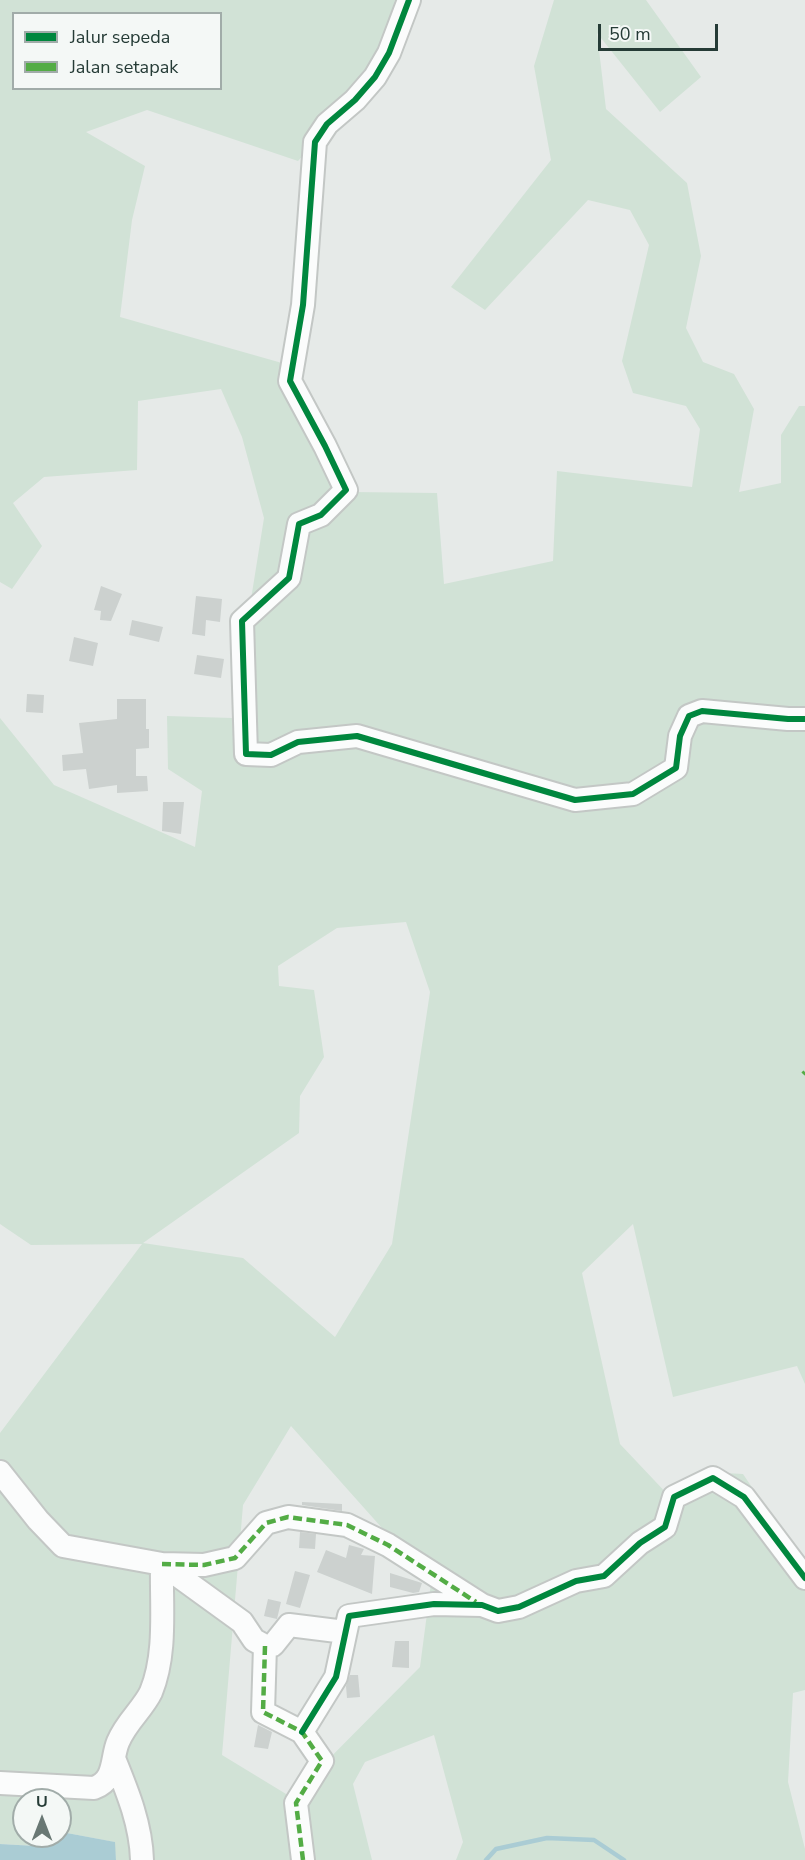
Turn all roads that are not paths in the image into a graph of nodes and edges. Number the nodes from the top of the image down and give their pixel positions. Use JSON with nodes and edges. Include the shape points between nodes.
{"nodes":[{"id":1,"x":409,"y":0,"type":"edge"},
{"id":2,"x":805,"y":719,"type":"edge"},
{"id":3,"x":0,"y":1472,"type":"edge"},
{"id":4,"x":162,"y":1564,"type":"junction"},
{"id":5,"x":805,"y":1578,"type":"edge"},
{"id":6,"x":482,"y":1605,"type":"junction"},
{"id":7,"x":345,"y":1632,"type":"junction"},
{"id":8,"x":265,"y":1646,"type":"junction"},
{"id":9,"x":302,"y":1732,"type":"junction"},
{"id":10,"x":115,"y":1761,"type":"junction"},
{"id":11,"x":0,"y":1783,"type":"edge"},
{"id":12,"x":142,"y":1860,"type":"edge"},
{"id":13,"x":303,"y":1860,"type":"edge"}],
"edges":[{"from":1,"to":2,"type":"street","via":[[375,77],[327,124],[315,142],[303,305],[290,381],[346,490],[321,515],[299,524],[289,578],[242,621],[246,754],[271,755],[298,742],[357,736],[575,800],[633,794],[676,768],[680,736],[689,716],[702,711]]},
{"from":3,"to":4,"type":"street","via":[[63,1546]]},
{"from":4,"to":6,"type":"street","via":[[204,1565],[236,1558],[266,1523],[288,1517],[347,1524],[388,1545]]},
{"from":4,"to":8,"type":"street","via":[[242,1622],[254,1640]]},
{"from":4,"to":10,"type":"street","via":[[161,1658],[150,1694],[127,1722],[117,1744]]},
{"from":5,"to":6,"type":"street","via":[[744,1497],[713,1478],[674,1497],[664,1527],[604,1576],[576,1581],[519,1608],[498,1611]]},
{"from":6,"to":7,"type":"street","via":[[434,1604],[349,1616]]},
{"from":7,"to":8,"type":"street","via":[[289,1625],[273,1645]]},
{"from":7,"to":9,"type":"street","via":[[336,1677]]},
{"from":8,"to":9,"type":"street","via":[[263,1712]]},
{"from":9,"to":13,"type":"street","via":[[322,1761],[296,1803]]},
{"from":10,"to":11,"type":"street","via":[[110,1777],[94,1788]]},
{"from":10,"to":12,"type":"street","via":[[130,1799],[142,1844]]}]}
